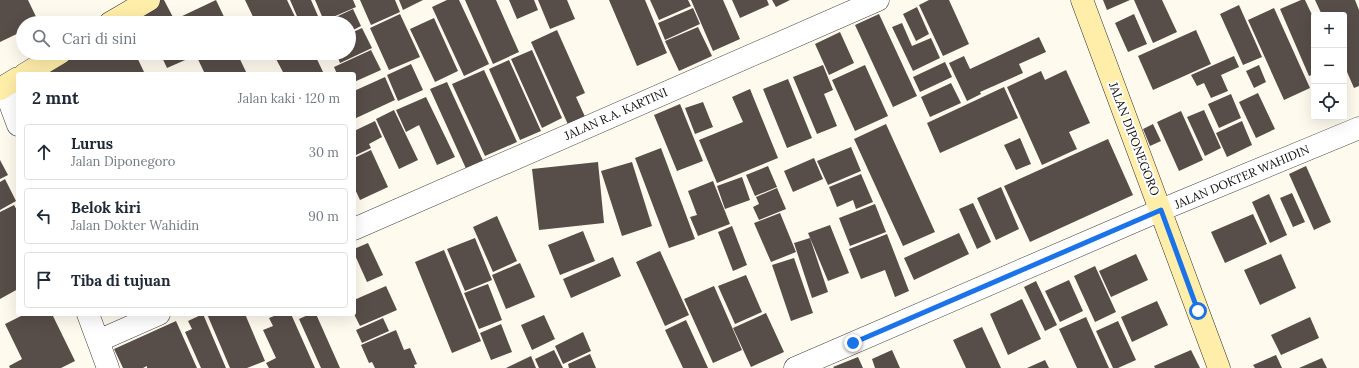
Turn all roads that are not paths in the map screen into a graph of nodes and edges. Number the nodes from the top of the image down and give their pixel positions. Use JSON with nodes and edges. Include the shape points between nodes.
{"nodes":[{"id":1,"x":149,"y":0,"type":"edge"},
{"id":2,"x":878,"y":0,"type":"edge"},
{"id":3,"x":1082,"y":0,"type":"edge"},
{"id":4,"x":122,"y":16,"type":"edge"},
{"id":5,"x":48,"y":60,"type":"edge"},
{"id":6,"x":28,"y":72,"type":"edge"},
{"id":7,"x":7,"y":85,"type":"edge"},
{"id":8,"x":16,"y":118,"type":"edge"},
{"id":9,"x":1359,"y":128,"type":"edge"},
{"id":10,"x":1161,"y":210,"type":"junction"},
{"id":11,"x":356,"y":228,"type":"edge"},
{"id":12,"x":89,"y":316,"type":"edge"},
{"id":13,"x":154,"y":316,"type":"edge"},
{"id":14,"x":98,"y":340,"type":"junction"},
{"id":15,"x":108,"y":368,"type":"edge"},
{"id":16,"x":794,"y":368,"type":"edge"},
{"id":17,"x":1219,"y":368,"type":"edge"}],
"edges":[{"from":1,"to":4,"type":"street"},
{"from":2,"to":11,"type":"street","name":"JALAN R.A. KARTINI"},
{"from":3,"to":10,"type":"street","name":"JALAN DIPONEGORO"},
{"from":5,"to":6,"type":"street"},
{"from":7,"to":8,"type":"street"},
{"from":9,"to":10,"type":"street","name":"JALAN DOKTER WAHIDIN"},
{"from":10,"to":16,"type":"street","name":"JALAN DOKTER WAHIDIN"},
{"from":10,"to":17,"type":"street","name":"JALAN DIPONEGORO"},
{"from":12,"to":14,"type":"street"},
{"from":13,"to":14,"type":"street"},
{"from":14,"to":15,"type":"street"}]}
